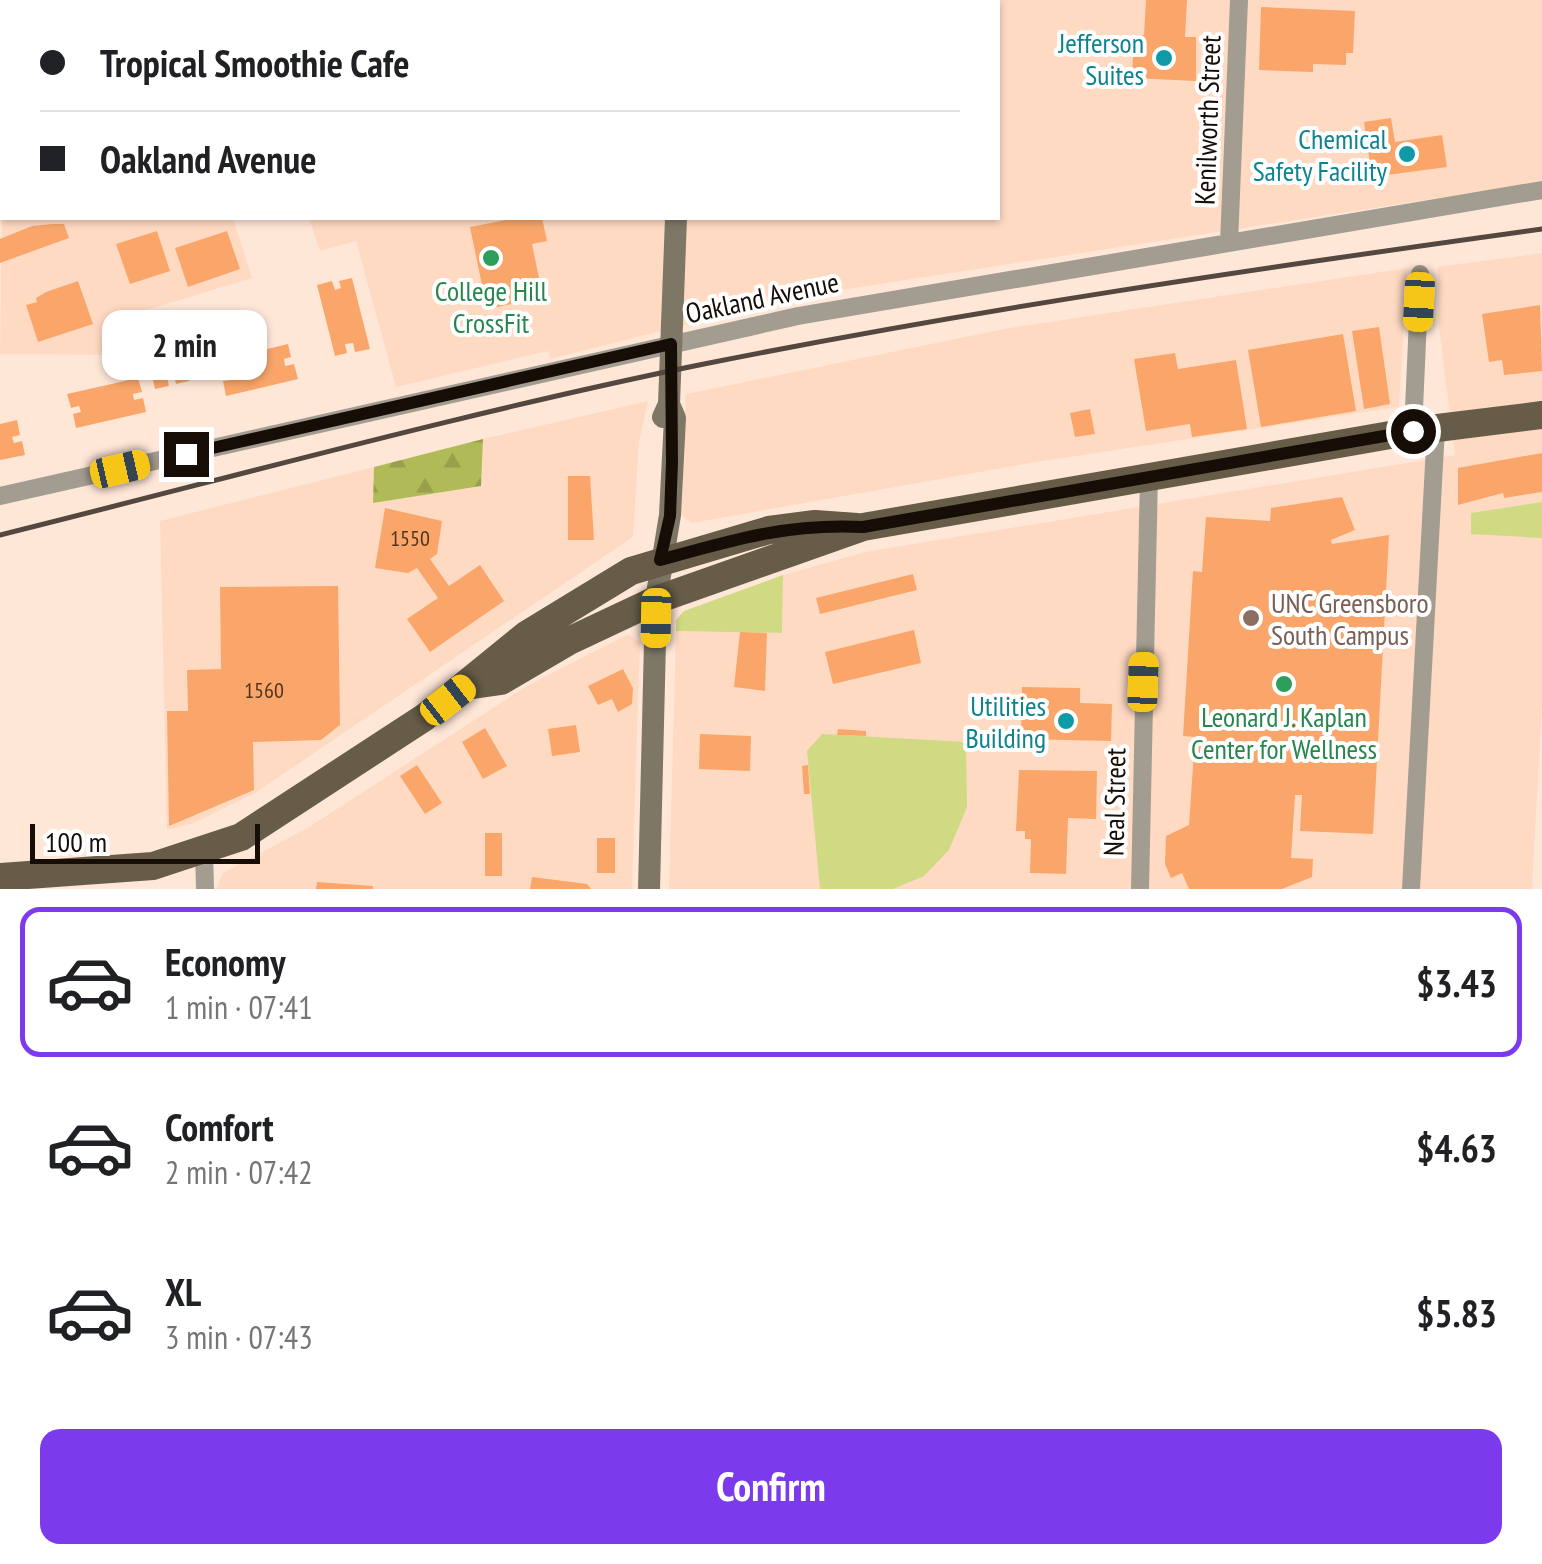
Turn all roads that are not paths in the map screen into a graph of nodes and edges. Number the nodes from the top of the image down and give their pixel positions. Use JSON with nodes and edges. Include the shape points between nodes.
{"nodes":[{"id":1,"x":1239,"y":0,"type":"edge"},
{"id":2,"x":1542,"y":190,"type":"edge"},
{"id":3,"x":676,"y":220,"type":"edge"},
{"id":4,"x":1229,"y":243,"type":"junction"},
{"id":5,"x":1420,"y":274,"type":"dead end"},
{"id":6,"x":671,"y":344,"type":"junction"},
{"id":7,"x":1542,"y":415,"type":"edge"},
{"id":8,"x":1425,"y":429,"type":"junction"},
{"id":9,"x":1149,"y":476,"type":"junction"},
{"id":10,"x":0,"y":496,"type":"edge"},
{"id":11,"x":863,"y":527,"type":"junction"},
{"id":12,"x":660,"y":560,"type":"junction"},
{"id":13,"x":656,"y":600,"type":"junction"},
{"id":14,"x":466,"y":686,"type":"junction"},
{"id":15,"x":204,"y":851,"type":"junction"},
{"id":16,"x":13,"y":881,"type":"edge"},
{"id":17,"x":205,"y":889,"type":"edge"},
{"id":18,"x":650,"y":889,"type":"edge"},
{"id":19,"x":1140,"y":889,"type":"edge"},
{"id":20,"x":1412,"y":889,"type":"edge"}],
"edges":[{"from":1,"to":4,"type":"street","name":"Kenilworth Street"},
{"from":2,"to":4,"type":"street","name":"Oakland Avenue"},
{"from":3,"to":6,"type":"main road"},
{"from":4,"to":6,"type":"street","name":"Oakland Avenue","via":[[808,314]]},
{"from":5,"to":8,"type":"street"},
{"from":6,"to":10,"type":"street","name":"Oakland Avenue"},
{"from":6,"to":12,"type":"main road","via":[[671,498]]},
{"from":7,"to":8,"type":"main road"},
{"from":8,"to":9,"type":"main road"},
{"from":8,"to":20,"type":"street"},
{"from":9,"to":11,"type":"main road"},
{"from":9,"to":19,"type":"street","name":"Neal Street"},
{"from":11,"to":12,"type":"main road","via":[[769,530]]},
{"from":11,"to":13,"type":"main road"},
{"from":12,"to":13,"type":"main road"},
{"from":12,"to":14,"type":"main road","via":[[526,634]]},
{"from":13,"to":14,"type":"main road","via":[[501,681]]},
{"from":13,"to":18,"type":"main road"},
{"from":14,"to":15,"type":"main road","via":[[241,837]]},
{"from":15,"to":16,"type":"main road","via":[[153,866]]},
{"from":15,"to":17,"type":"street"}]}
